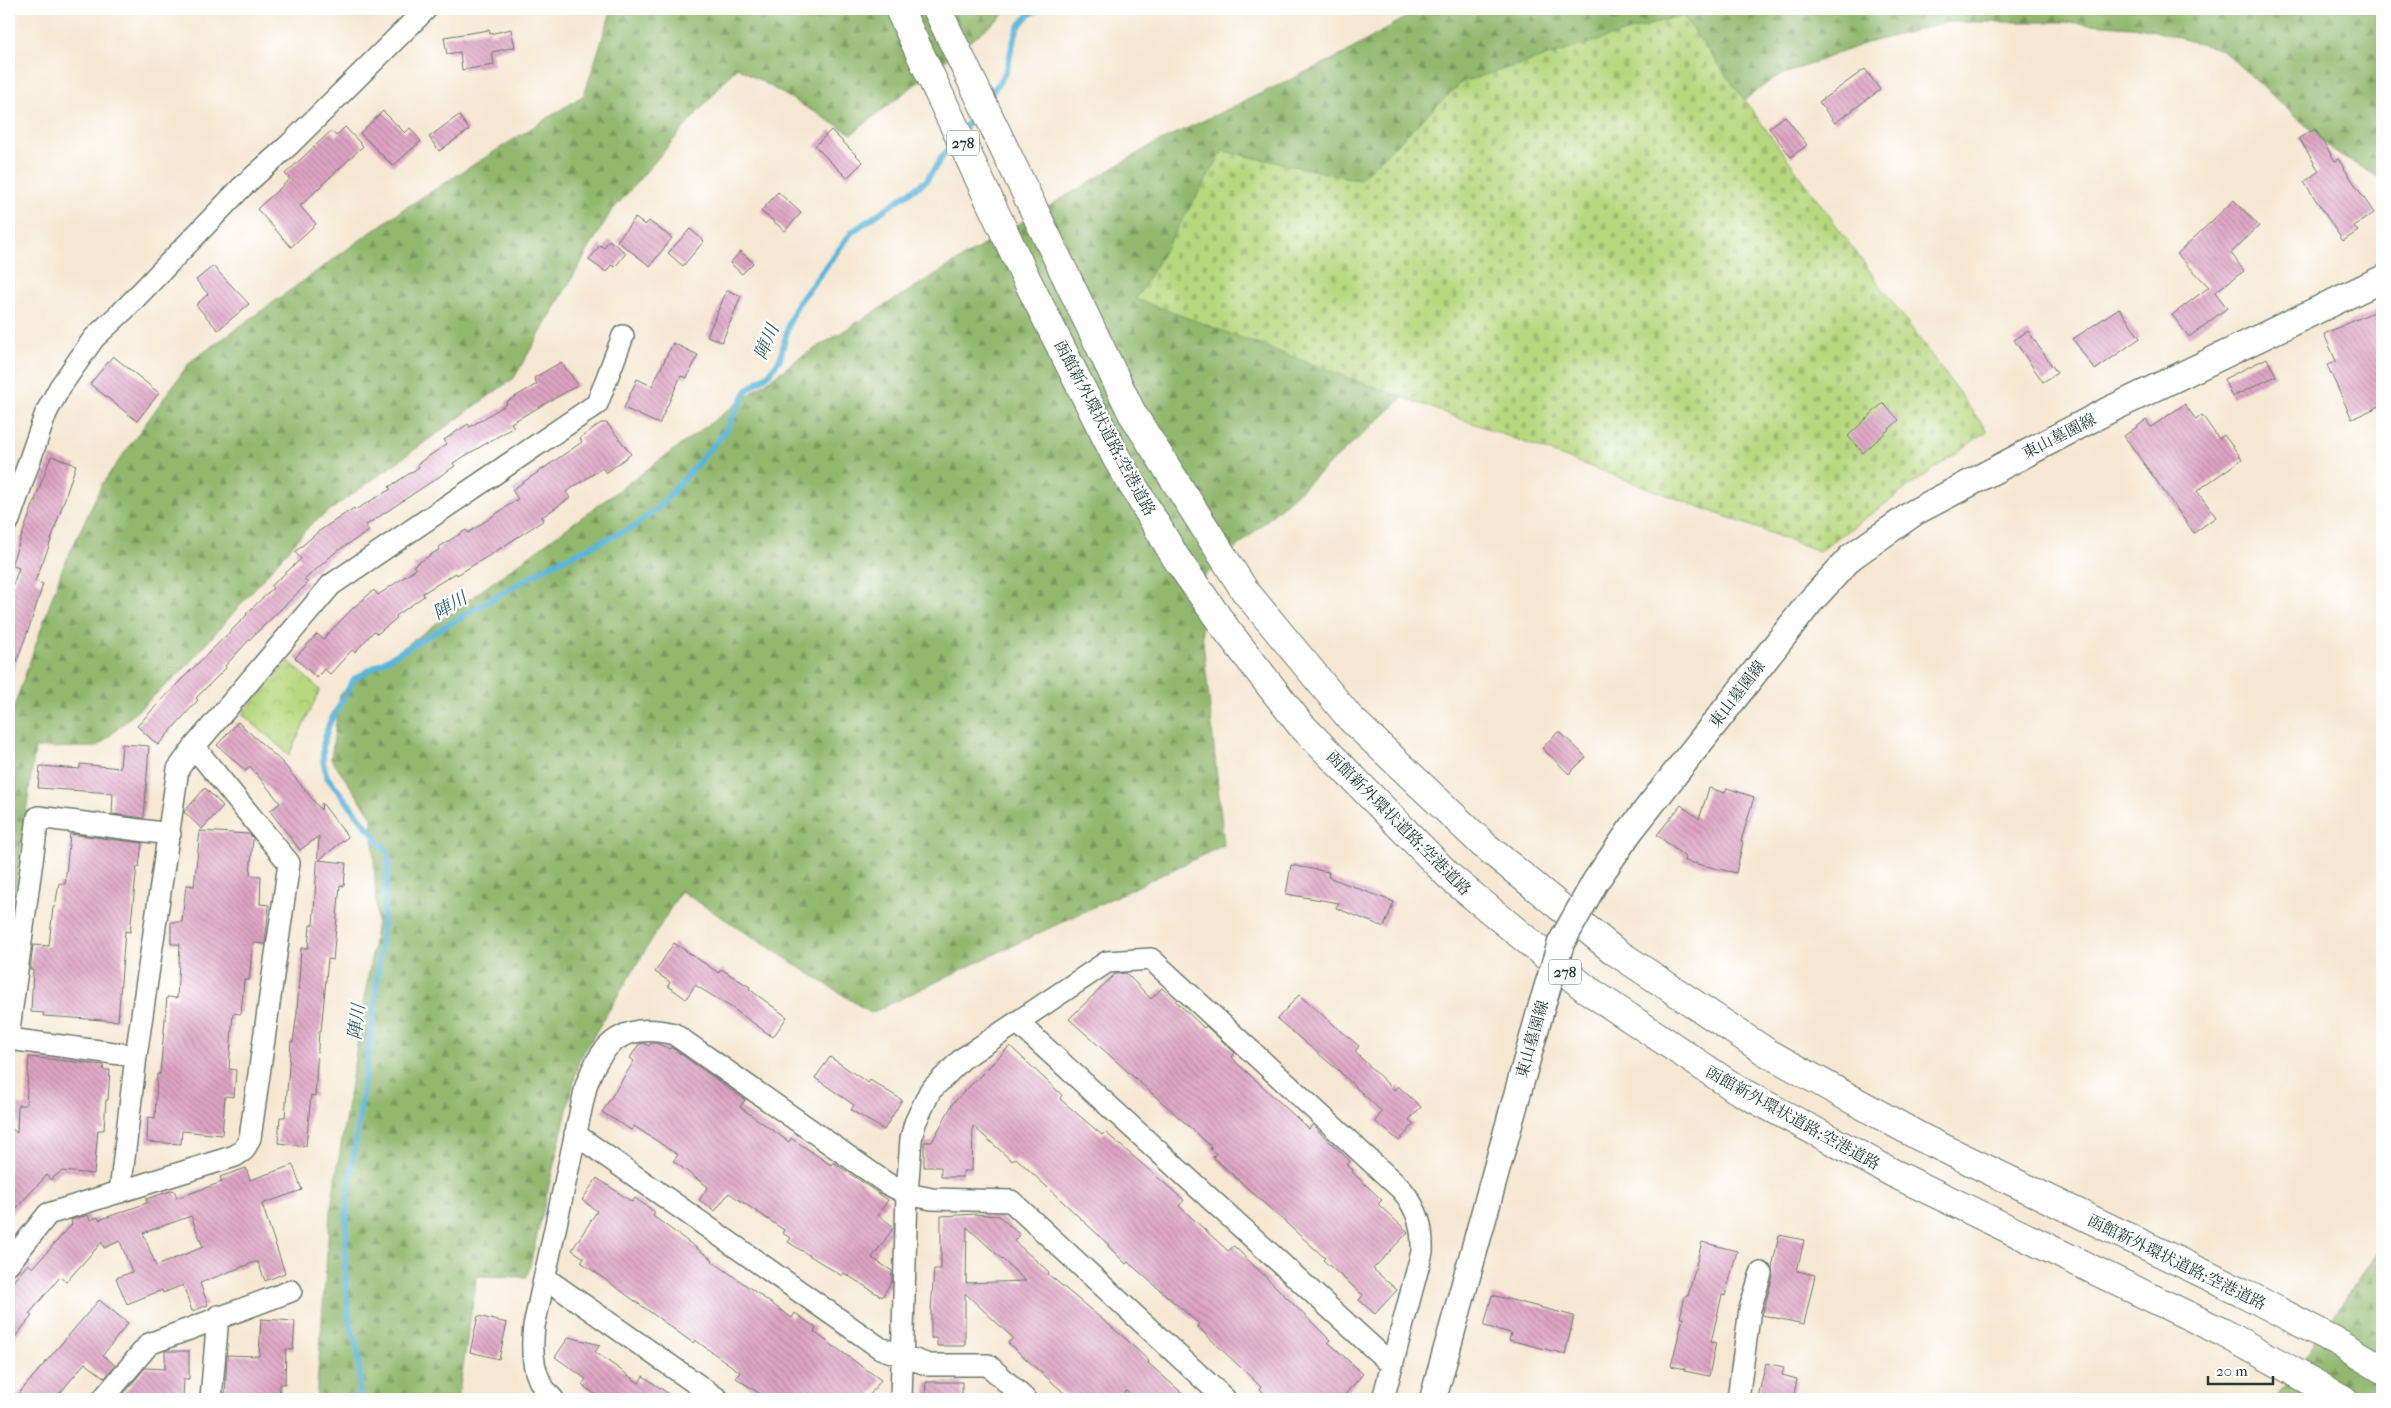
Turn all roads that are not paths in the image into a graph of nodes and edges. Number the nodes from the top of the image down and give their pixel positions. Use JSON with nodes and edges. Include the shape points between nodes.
{"nodes":[{"id":1,"x":426,"y":9,"type":"edge"},
{"id":2,"x":899,"y":9,"type":"edge"},
{"id":3,"x":937,"y":9,"type":"edge"},
{"id":4,"x":2382,"y":279,"type":"edge"},
{"id":5,"x":623,"y":336,"type":"dead end"},
{"id":6,"x":9,"y":520,"type":"edge"},
{"id":7,"x":194,"y":747,"type":"junction"},
{"id":8,"x":170,"y":834,"type":"junction"},
{"id":9,"x":1018,"y":1023,"type":"junction"},
{"id":10,"x":9,"y":1029,"type":"edge"},
{"id":11,"x":9,"y":1039,"type":"edge"},
{"id":12,"x":136,"y":1056,"type":"junction"},
{"id":13,"x":575,"y":1134,"type":"junction"},
{"id":14,"x":120,"y":1192,"type":"junction"},
{"id":15,"x":907,"y":1194,"type":"junction"},
{"id":16,"x":9,"y":1263,"type":"edge"},
{"id":17,"x":1761,"y":1273,"type":"dead end"},
{"id":18,"x":545,"y":1278,"type":"junction"},
{"id":19,"x":291,"y":1291,"type":"dead end"},
{"id":20,"x":218,"y":1316,"type":"junction"},
{"id":21,"x":903,"y":1358,"type":"junction"},
{"id":22,"x":1392,"y":1365,"type":"junction"},
{"id":23,"x":2382,"y":1369,"type":"edge"},
{"id":24,"x":103,"y":1399,"type":"edge"},
{"id":25,"x":211,"y":1399,"type":"edge"},
{"id":26,"x":553,"y":1399,"type":"edge"},
{"id":27,"x":718,"y":1399,"type":"edge"},
{"id":28,"x":902,"y":1399,"type":"edge"},
{"id":29,"x":1025,"y":1399,"type":"edge"},
{"id":30,"x":1225,"y":1399,"type":"edge"},
{"id":31,"x":1383,"y":1399,"type":"edge"},
{"id":32,"x":1433,"y":1399,"type":"edge"},
{"id":33,"x":1738,"y":1399,"type":"edge"},
{"id":34,"x":2343,"y":1399,"type":"edge"}],
"edges":[{"from":1,"to":6,"type":"street","via":[[241,188],[94,338],[46,413]]},
{"from":2,"to":34,"type":"highway","name":"函館新外環状道路;空港道路","number":"278","via":[[1026,278],[1117,459],[1176,558],[1300,724],[1450,877],[1585,988],[1738,1090],[1893,1173],[2222,1332]]},
{"from":3,"to":23,"type":"highway","name":"函館新外環状道路;空港道路","number":"278","via":[[1132,413],[1245,591],[1350,718],[1484,845],[1613,950],[1768,1053],[1920,1136],[2240,1291]]},
{"from":4,"to":32,"type":"street","name":"東山墓園線","bridge":true,"via":[[2106,412],[1915,512],[1851,557],[1810,602],[1630,832],[1595,882],[1561,943]]},
{"from":5,"to":7,"type":"street","via":[[597,404],[331,586]]},
{"from":7,"to":8,"type":"street","via":[[178,769]]},
{"from":7,"to":14,"type":"street","via":[[289,863],[250,1138],[244,1150],[235,1156]]},
{"from":8,"to":10,"type":"street","via":[[38,817]]},
{"from":8,"to":12,"type":"street"},
{"from":9,"to":15,"type":"street","via":[[962,1059],[930,1091],[913,1131]]},
{"from":9,"to":22,"type":"street"},
{"from":9,"to":22,"type":"street","via":[[1107,962],[1151,959],[1402,1190],[1414,1205],[1421,1228],[1422,1252]]},
{"from":11,"to":12,"type":"street"},
{"from":12,"to":14,"type":"street"},
{"from":13,"to":15,"type":"street","via":[[586,1086],[599,1056],[611,1043],[624,1036],[638,1030],[654,1029],[674,1034],[886,1183]]},
{"from":13,"to":18,"type":"street"},
{"from":13,"to":21,"type":"street","via":[[880,1348]]},
{"from":14,"to":16,"type":"street","via":[[48,1214]]},
{"from":15,"to":21,"type":"street"},
{"from":15,"to":30,"type":"street","via":[[932,1199],[1011,1201]]},
{"from":17,"to":33,"type":"street","via":[[1750,1309]]},
{"from":18,"to":26,"type":"street","via":[[534,1326],[533,1356],[542,1386]]},
{"from":18,"to":27,"type":"street"},
{"from":19,"to":20,"type":"street"},
{"from":20,"to":24,"type":"street","via":[[149,1344]]},
{"from":20,"to":25,"type":"street"},
{"from":21,"to":28,"type":"street"},
{"from":21,"to":29,"type":"street","via":[[928,1365],[988,1364]]},
{"from":22,"to":31,"type":"street"}]}
